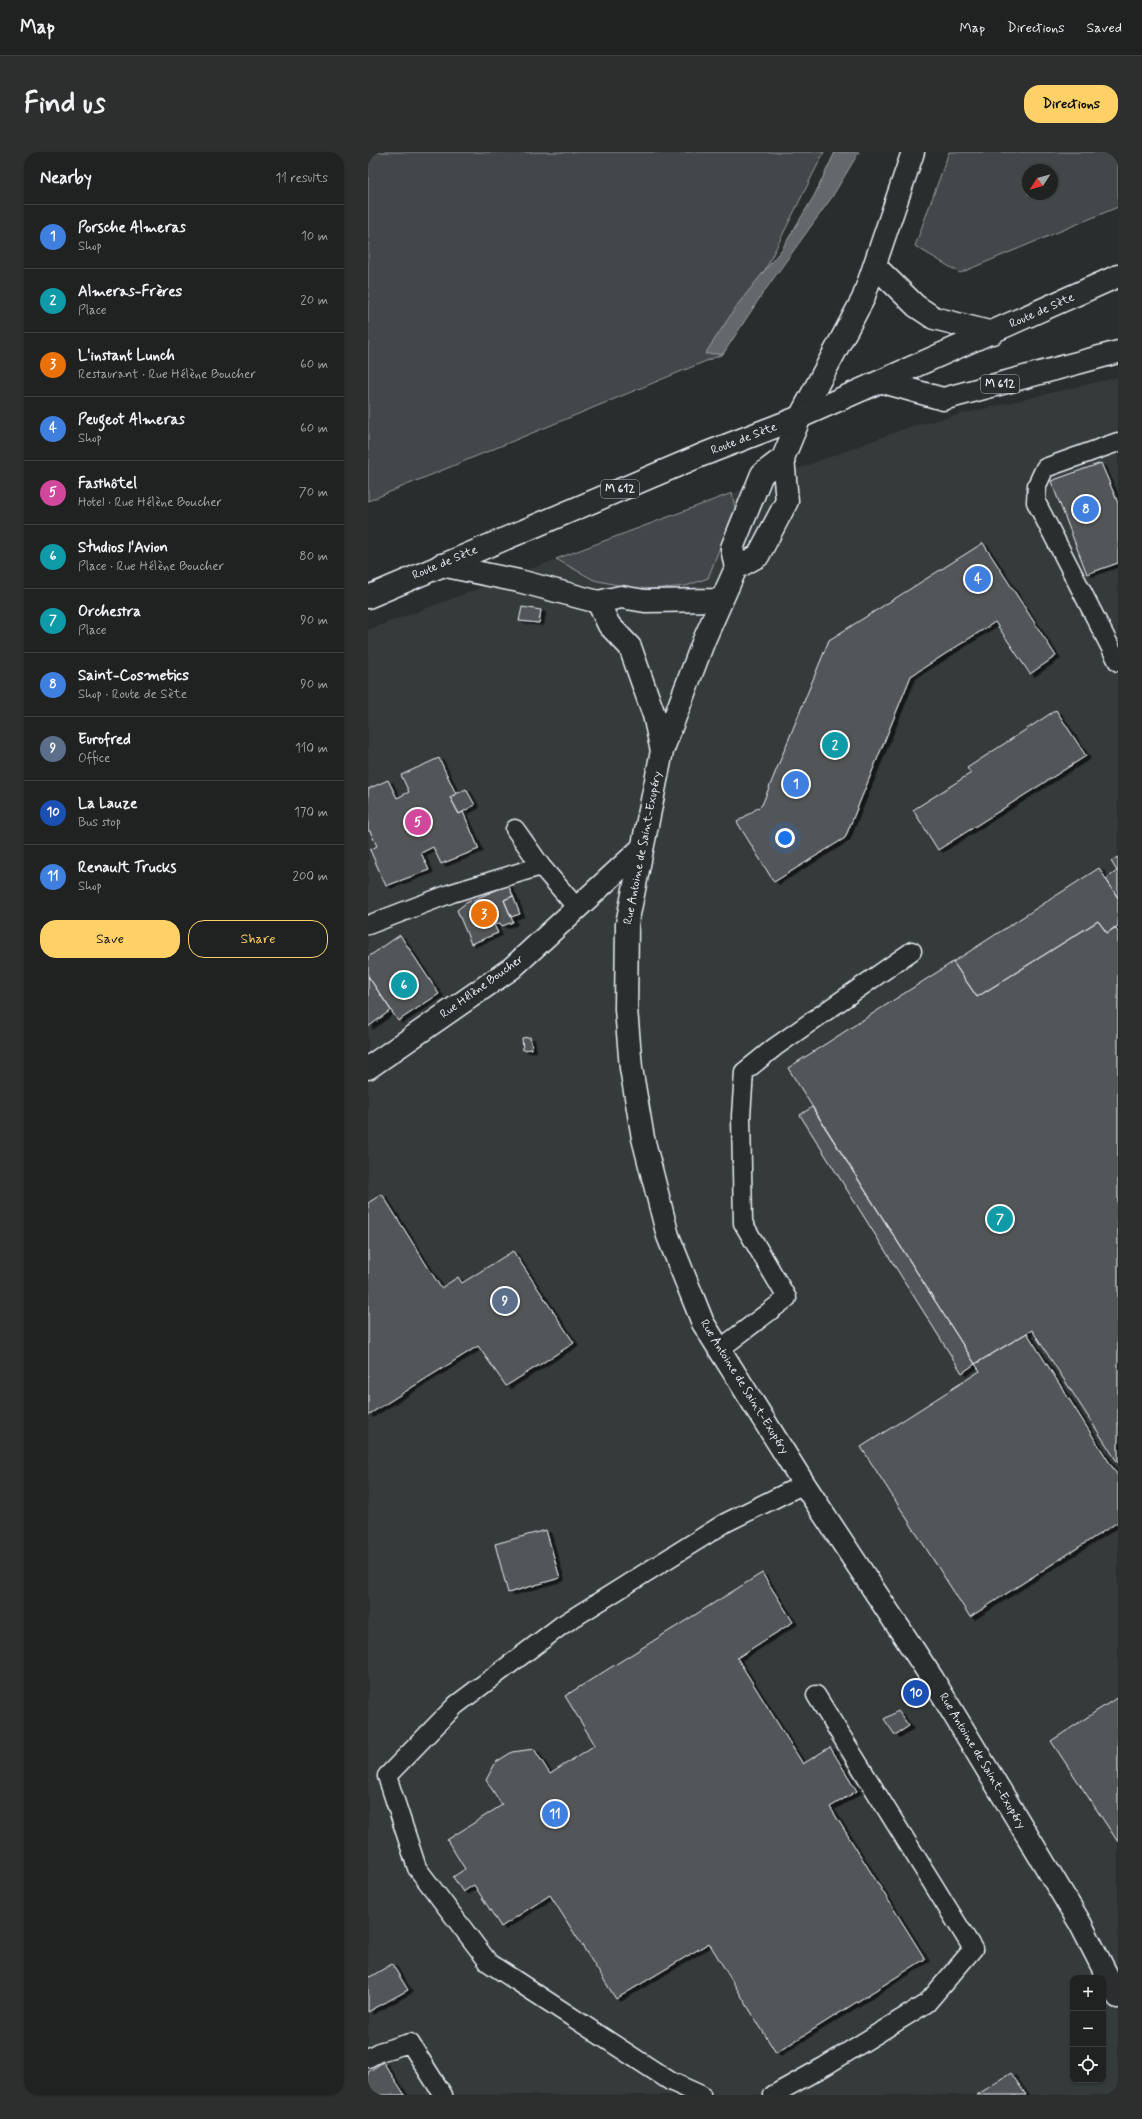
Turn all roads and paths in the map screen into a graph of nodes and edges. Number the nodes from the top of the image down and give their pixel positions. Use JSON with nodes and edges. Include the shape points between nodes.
{"nodes":[{"id":1,"x":913,"y":152,"type":"edge"},
{"id":2,"x":875,"y":266,"type":"junction"},
{"id":3,"x":1118,"y":276,"type":"edge"},
{"id":4,"x":993,"y":333,"type":"junction"},
{"id":5,"x":1118,"y":352,"type":"edge"},
{"id":6,"x":883,"y":382,"type":"junction"},
{"id":7,"x":800,"y":417,"type":"junction"},
{"id":8,"x":1118,"y":442,"type":"edge"},
{"id":9,"x":783,"y":458,"type":"junction"},
{"id":10,"x":441,"y":565,"type":"junction"},
{"id":11,"x":736,"y":568,"type":"junction"},
{"id":12,"x":368,"y":597,"type":"edge"},
{"id":13,"x":721,"y":600,"type":"junction"},
{"id":14,"x":598,"y":602,"type":"junction"},
{"id":15,"x":1118,"y":662,"type":"edge"},
{"id":16,"x":662,"y":751,"type":"junction"},
{"id":17,"x":514,"y":829,"type":"dead end"},
{"id":18,"x":642,"y":848,"type":"junction"},
{"id":19,"x":541,"y":866,"type":"junction"},
{"id":20,"x":577,"y":908,"type":"junction"},
{"id":21,"x":368,"y":925,"type":"edge"},
{"id":22,"x":912,"y":951,"type":"dead end"},
{"id":23,"x":368,"y":1068,"type":"edge"},
{"id":24,"x":720,"y":1349,"type":"junction"},
{"id":25,"x":804,"y":1484,"type":"junction"},
{"id":26,"x":816,"y":1694,"type":"dead end"},
{"id":27,"x":1118,"y":1997,"type":"edge"},
{"id":28,"x":368,"y":2058,"type":"edge"},
{"id":29,"x":443,"y":2095,"type":"edge"},
{"id":30,"x":701,"y":2095,"type":"edge"},
{"id":31,"x":773,"y":2095,"type":"edge"}],
"edges":[{"from":1,"to":2,"type":"street"},
{"from":2,"to":4,"type":"street","via":[[916,306],[934,318]]},
{"from":2,"to":7,"type":"street","via":[[863,299]]},
{"from":3,"to":4,"type":"street","name":"Route de Sète","number":"M 612"},
{"from":4,"to":6,"type":"street","name":"Route de Sète","number":"M 612"},
{"from":5,"to":6,"type":"street","number":"M 612","via":[[943,399]]},
{"from":6,"to":7,"type":"street","name":"Route de Sète","number":"M 612"},
{"from":7,"to":9,"type":"street"},
{"from":7,"to":10,"type":"street","name":"Route de Sète","number":"M 612","via":[[702,455]]},
{"from":8,"to":15,"type":"lane","via":[[1045,468],[1037,485],[1036,502]]},
{"from":9,"to":11,"type":"street","via":[[762,474],[732,548]]},
{"from":9,"to":11,"type":"street","via":[[787,501],[758,556]]},
{"from":10,"to":12,"type":"street","name":"Route de Sète","number":"M 612"},
{"from":10,"to":14,"type":"street","via":[[519,581]]},
{"from":11,"to":13,"type":"street","name":"Rue Antoine de Saint-Exupéry"},
{"from":13,"to":14,"type":"street","via":[[645,601],[621,597]]},
{"from":13,"to":16,"type":"street","name":"Rue Antoine de Saint-Exupéry"},
{"from":14,"to":16,"type":"street","via":[[609,625],[630,647],[654,715]]},
{"from":16,"to":18,"type":"street","name":"Rue Antoine de Saint-Exupéry"},
{"from":17,"to":19,"type":"lane"},
{"from":18,"to":20,"type":"street","name":"Rue Hélène Boucher"},
{"from":18,"to":24,"type":"street","name":"Rue Antoine de Saint-Exupéry","via":[[627,924],[626,1009],[633,1075],[643,1138],[668,1236],[703,1322]]},
{"from":19,"to":20,"type":"lane"},
{"from":19,"to":21,"type":"lane","via":[[452,893]]},
{"from":20,"to":23,"type":"street","name":"Rue Hélène Boucher","via":[[512,968]]},
{"from":22,"to":24,"type":"lane","via":[[775,1047],[744,1072],[741,1116],[743,1222],[787,1298]]},
{"from":24,"to":25,"type":"street","name":"Rue Antoine de Saint-Exupéry"},
{"from":25,"to":27,"type":"street","name":"Rue Antoine de Saint-Exupéry","via":[[932,1678],[1080,1923]]},
{"from":25,"to":30,"type":"lane","via":[[725,1523],[562,1625],[456,1705],[387,1776],[417,1868],[489,1963],[670,2081]]},
{"from":26,"to":31,"type":"lane","via":[[973,1949],[928,2003]]},
{"from":28,"to":29,"type":"lane","via":[[410,2043]]}]}
